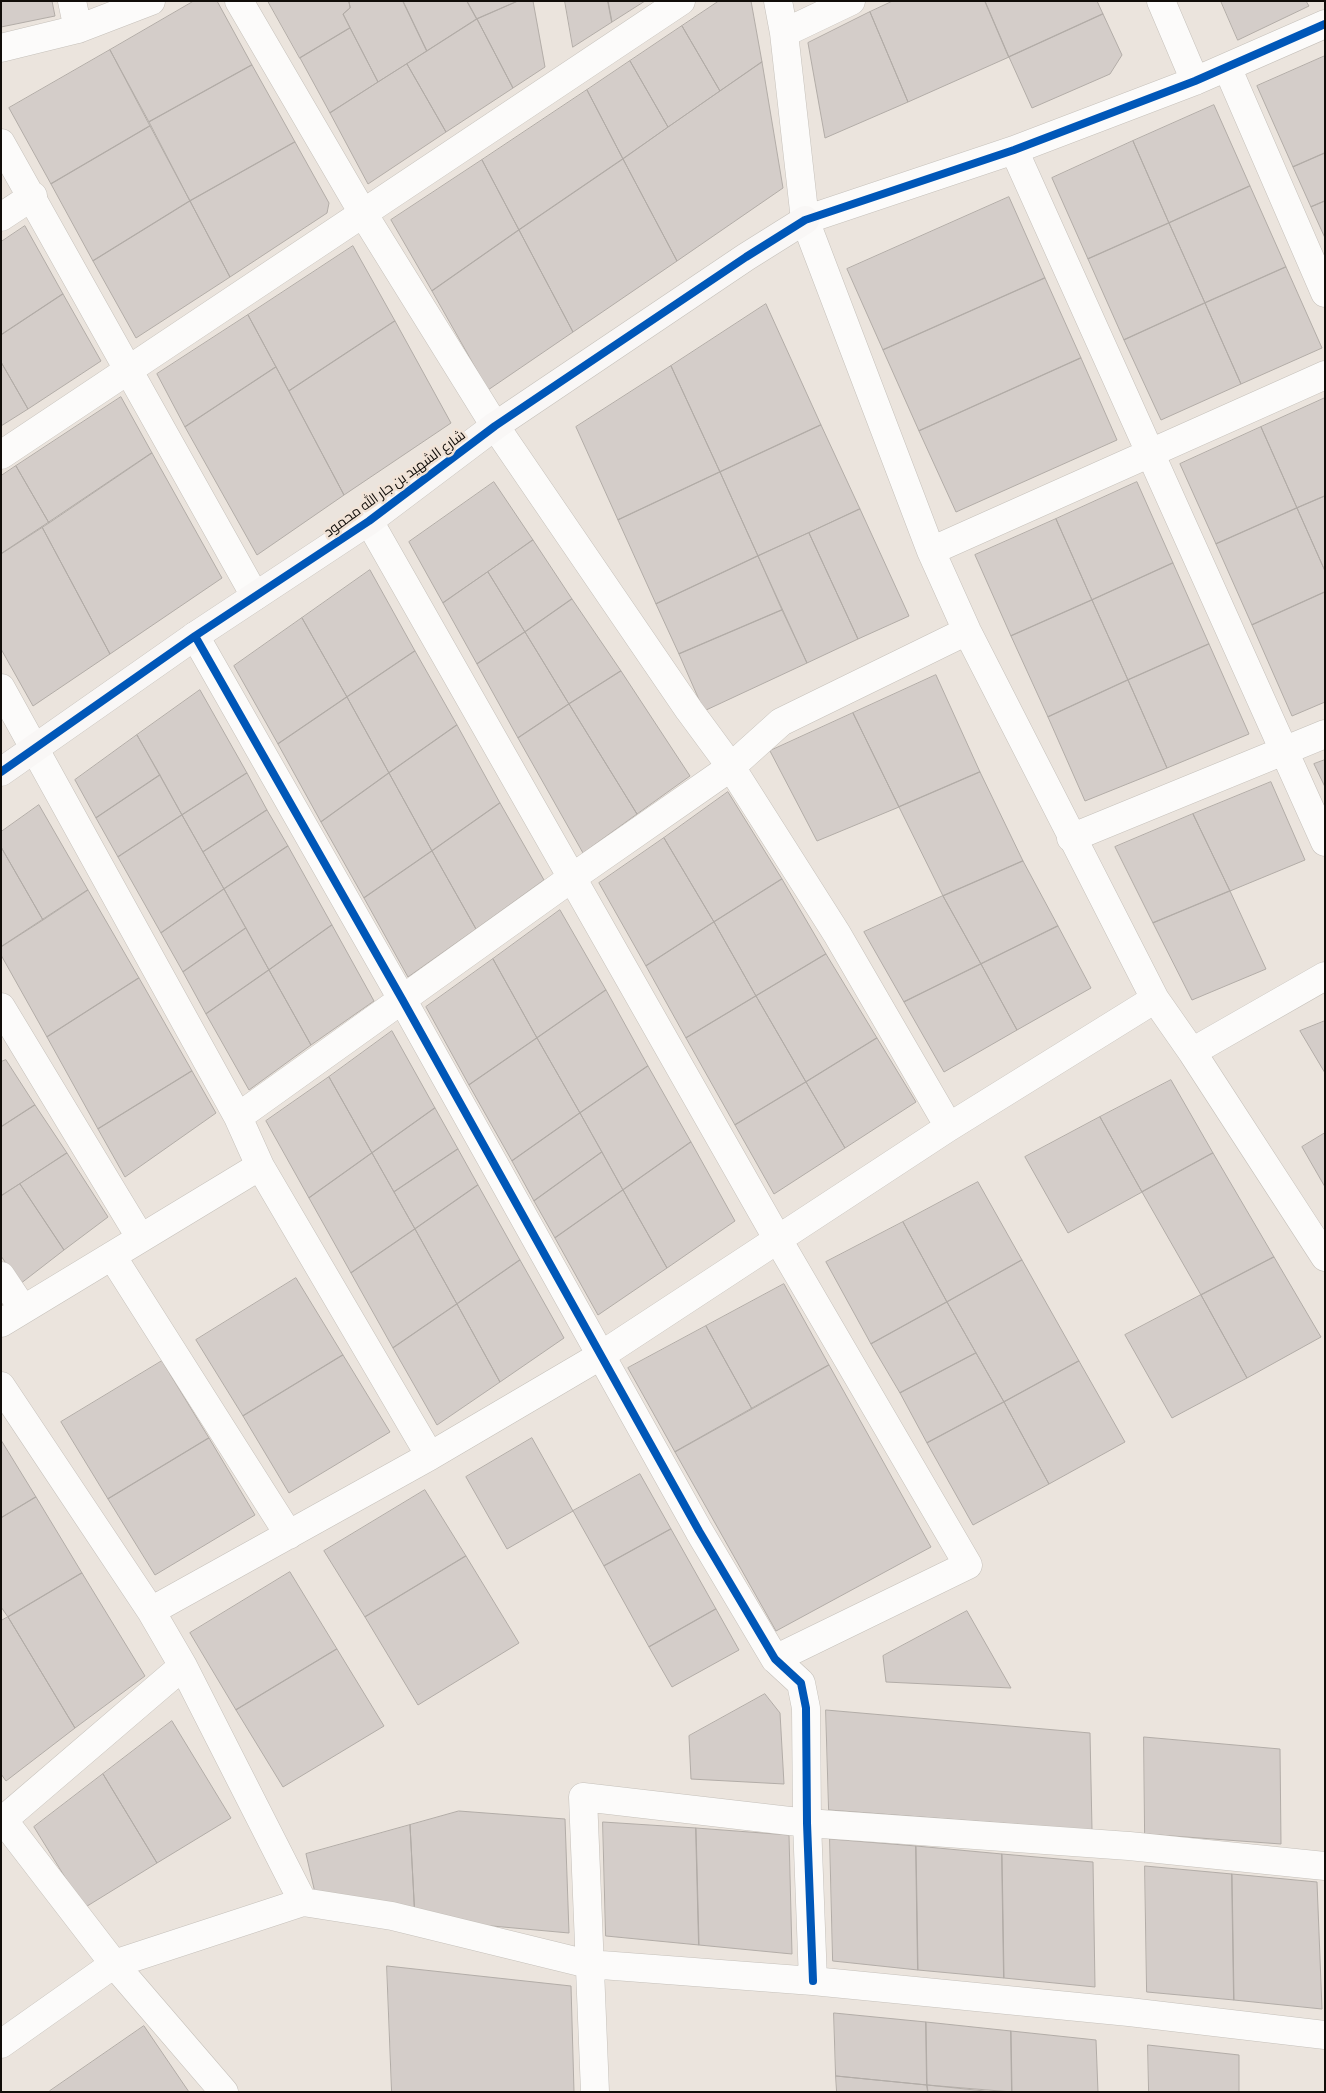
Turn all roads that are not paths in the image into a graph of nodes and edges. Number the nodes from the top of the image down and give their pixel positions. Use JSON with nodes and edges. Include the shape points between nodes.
{"nodes":[{"id":1,"x":72,"y":1,"type":"edge"},
{"id":2,"x":151,"y":1,"type":"edge"},
{"id":3,"x":239,"y":1,"type":"edge"},
{"id":4,"x":681,"y":1,"type":"edge"},
{"id":5,"x":778,"y":1,"type":"edge"},
{"id":6,"x":851,"y":1,"type":"edge"},
{"id":7,"x":1161,"y":1,"type":"edge"},
{"id":8,"x":1325,"y":24,"type":"edge"},
{"id":9,"x":78,"y":29,"type":"junction"},
{"id":10,"x":784,"y":33,"type":"junction"},
{"id":11,"x":1,"y":48,"type":"edge"},
{"id":12,"x":1227,"y":67,"type":"junction"},
{"id":13,"x":1195,"y":81,"type":"junction"},
{"id":14,"x":1,"y":143,"type":"edge"},
{"id":15,"x":1014,"y":150,"type":"junction"},
{"id":16,"x":33,"y":196,"type":"junction"},
{"id":17,"x":364,"y":214,"type":"junction"},
{"id":18,"x":1,"y":217,"type":"edge"},
{"id":19,"x":805,"y":220,"type":"junction"},
{"id":20,"x":1325,"y":293,"type":"edge"},
{"id":21,"x":128,"y":369,"type":"junction"},
{"id":22,"x":1325,"y":375,"type":"edge"},
{"id":23,"x":495,"y":426,"type":"junction"},
{"id":24,"x":1151,"y":454,"type":"junction"},
{"id":25,"x":1,"y":455,"type":"edge"},
{"id":26,"x":369,"y":520,"type":"junction"},
{"id":27,"x":931,"y":551,"type":"junction"},
{"id":28,"x":255,"y":596,"type":"junction"},
{"id":29,"x":968,"y":631,"type":"junction"},
{"id":30,"x":195,"y":636,"type":"junction"},
{"id":31,"x":1,"y":688,"type":"edge"},
{"id":32,"x":1325,"y":734,"type":"edge"},
{"id":33,"x":34,"y":748,"type":"junction"},
{"id":34,"x":1284,"y":751,"type":"junction"},
{"id":35,"x":731,"y":768,"type":"junction"},
{"id":36,"x":1,"y":772,"type":"edge"},
{"id":37,"x":1072,"y":838,"type":"junction"},
{"id":38,"x":1325,"y":842,"type":"edge"},
{"id":39,"x":573,"y":878,"type":"junction"},
{"id":40,"x":1325,"y":976,"type":"edge"},
{"id":41,"x":402,"y":999,"type":"junction"},
{"id":42,"x":1155,"y":999,"type":"junction"},
{"id":43,"x":1,"y":1007,"type":"edge"},
{"id":44,"x":1192,"y":1052,"type":"junction"},
{"id":45,"x":238,"y":1117,"type":"junction"},
{"id":46,"x":949,"y":1127,"type":"junction"},
{"id":47,"x":260,"y":1166,"type":"junction"},
{"id":48,"x":140,"y":1237,"type":"junction"},
{"id":49,"x":777,"y":1238,"type":"junction"},
{"id":50,"x":112,"y":1256,"type":"junction"},
{"id":51,"x":1325,"y":1257,"type":"edge"},
{"id":52,"x":1,"y":1276,"type":"edge"},
{"id":53,"x":12,"y":1316,"type":"edge"},
{"id":54,"x":600,"y":1356,"type":"junction"},
{"id":55,"x":1,"y":1386,"type":"edge"},
{"id":56,"x":430,"y":1456,"type":"junction"},
{"id":57,"x":289,"y":1535,"type":"junction"},
{"id":58,"x":151,"y":1611,"type":"junction"},
{"id":59,"x":775,"y":1659,"type":"junction"},
{"id":60,"x":183,"y":1666,"type":"junction"},
{"id":61,"x":2,"y":1818,"type":"edge"},
{"id":62,"x":807,"y":1823,"type":"junction"},
{"id":63,"x":1325,"y":1866,"type":"edge"},
{"id":64,"x":303,"y":1902,"type":"junction"},
{"id":65,"x":114,"y":1964,"type":"junction"},
{"id":66,"x":588,"y":1964,"type":"junction"},
{"id":67,"x":813,"y":1981,"type":"junction"},
{"id":68,"x":1325,"y":2035,"type":"edge"},
{"id":69,"x":1,"y":2044,"type":"edge"},
{"id":70,"x":224,"y":2092,"type":"edge"},
{"id":71,"x":594,"y":2092,"type":"edge"}],
"edges":[{"from":1,"to":9,"type":"street"},
{"from":2,"to":9,"type":"street"},
{"from":3,"to":17,"type":"street"},
{"from":4,"to":17,"type":"street"},
{"from":5,"to":10,"type":"street"},
{"from":6,"to":10,"type":"street"},
{"from":7,"to":13,"type":"street"},
{"from":8,"to":12,"type":"street"},
{"from":9,"to":11,"type":"street"},
{"from":10,"to":19,"type":"street"},
{"from":12,"to":13,"type":"street"},
{"from":12,"to":20,"type":"street"},
{"from":13,"to":15,"type":"street"},
{"from":14,"to":16,"type":"street"},
{"from":15,"to":19,"type":"street"},
{"from":15,"to":24,"type":"street"},
{"from":16,"to":18,"type":"street"},
{"from":16,"to":21,"type":"street"},
{"from":17,"to":21,"type":"street"},
{"from":17,"to":23,"type":"street"},
{"from":19,"to":23,"type":"street","name":"شارع الشهيد بن جار الله محمود"},
{"from":19,"to":27,"type":"street"},
{"from":21,"to":25,"type":"street"},
{"from":21,"to":28,"type":"street"},
{"from":22,"to":24,"type":"street"},
{"from":23,"to":26,"type":"street","name":"شارع الشهيد بن جار الله محمود"},
{"from":23,"to":35,"type":"street"},
{"from":24,"to":27,"type":"street"},
{"from":24,"to":34,"type":"street"},
{"from":26,"to":28,"type":"street","name":"شارع الشهيد بن جار الله محمود"},
{"from":26,"to":39,"type":"street"},
{"from":27,"to":29,"type":"street"},
{"from":28,"to":30,"type":"street","name":"شارع الشهيد بن جار الله محمود"},
{"from":29,"to":35,"type":"street","via":[[781,722]]},
{"from":29,"to":37,"type":"street"},
{"from":30,"to":33,"type":"street","name":"شارع الشهيد بن جار الله محمود"},
{"from":30,"to":41,"type":"street"},
{"from":31,"to":33,"type":"street"},
{"from":32,"to":34,"type":"street"},
{"from":33,"to":36,"type":"street","name":"شارع الشهيد بن جار الله محمود"},
{"from":33,"to":45,"type":"street"},
{"from":34,"to":37,"type":"street"},
{"from":34,"to":38,"type":"street"},
{"from":35,"to":39,"type":"street"},
{"from":35,"to":46,"type":"street","via":[[842,943]]},
{"from":37,"to":42,"type":"street"},
{"from":39,"to":41,"type":"street"},
{"from":39,"to":49,"type":"street"},
{"from":40,"to":44,"type":"street"},
{"from":41,"to":45,"type":"street"},
{"from":41,"to":54,"type":"street"},
{"from":42,"to":44,"type":"street"},
{"from":42,"to":46,"type":"street"},
{"from":43,"to":48,"type":"street"},
{"from":44,"to":51,"type":"street"},
{"from":45,"to":47,"type":"street"},
{"from":46,"to":49,"type":"street"},
{"from":47,"to":48,"type":"street"},
{"from":47,"to":56,"type":"street"},
{"from":48,"to":50,"type":"street"},
{"from":49,"to":54,"type":"street"},
{"from":49,"to":59,"type":"street","via":[[968,1565]]},
{"from":50,"to":53,"type":"street"},
{"from":50,"to":57,"type":"street"},
{"from":52,"to":53,"type":"street"},
{"from":54,"to":56,"type":"street"},
{"from":54,"to":59,"type":"street"},
{"from":55,"to":58,"type":"street"},
{"from":56,"to":57,"type":"street"},
{"from":57,"to":58,"type":"street"},
{"from":58,"to":60,"type":"street"},
{"from":59,"to":62,"type":"street","via":[[801,1683],[806,1708]]},
{"from":60,"to":61,"type":"street"},
{"from":60,"to":64,"type":"street"},
{"from":61,"to":65,"type":"street"},
{"from":62,"to":63,"type":"street","via":[[1129,1846]]},
{"from":62,"to":66,"type":"street","via":[[583,1797]]},
{"from":62,"to":67,"type":"street"},
{"from":64,"to":65,"type":"street"},
{"from":64,"to":66,"type":"street","via":[[392,1916]]},
{"from":65,"to":69,"type":"street"},
{"from":65,"to":70,"type":"street"},
{"from":66,"to":67,"type":"street"},
{"from":66,"to":71,"type":"street"},
{"from":67,"to":68,"type":"street"}]}
